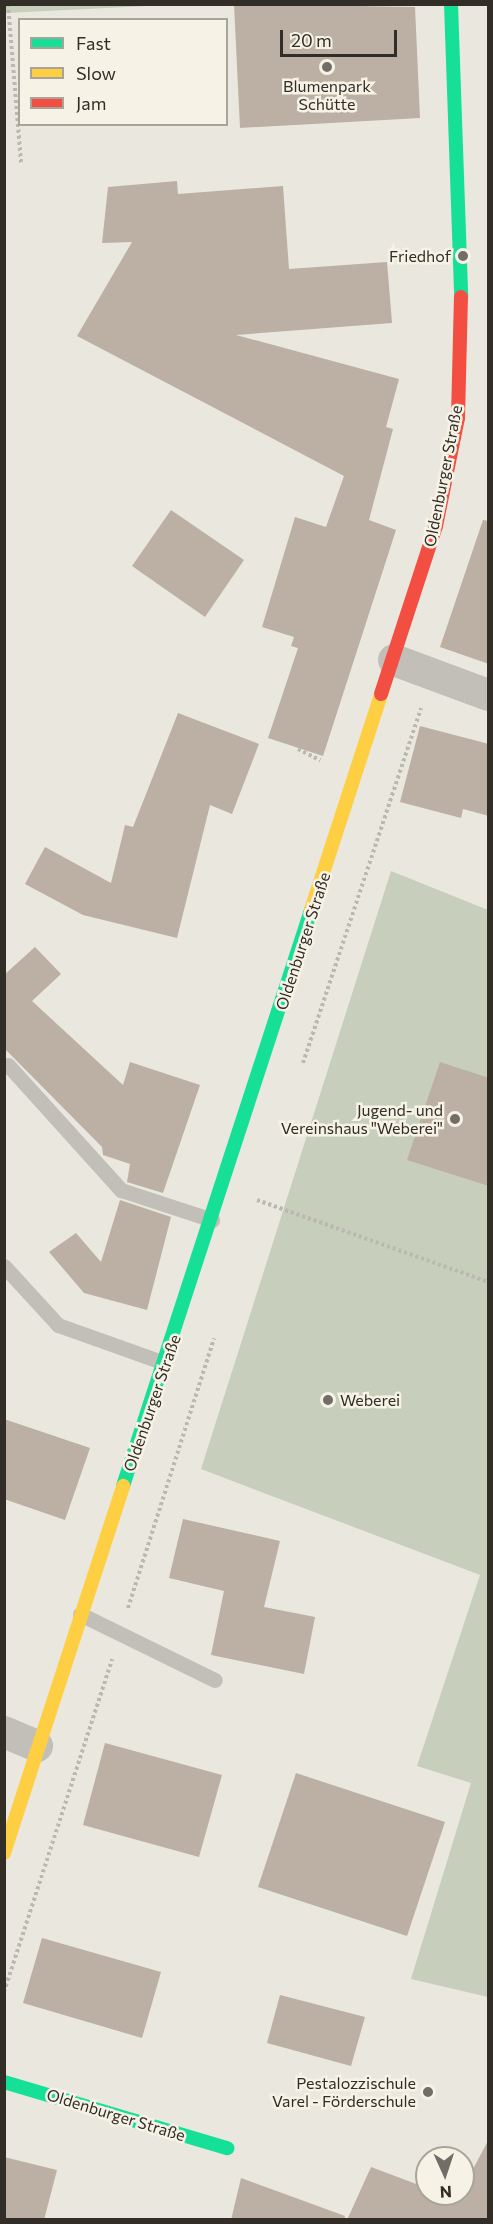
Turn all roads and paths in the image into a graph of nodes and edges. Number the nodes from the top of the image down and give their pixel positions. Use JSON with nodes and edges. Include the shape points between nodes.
{"nodes":[{"id":1,"x":8,"y":4,"type":"edge"},
{"id":2,"x":451,"y":4,"type":"edge"},
{"id":3,"x":18,"y":126,"type":"edge"},
{"id":4,"x":18,"y":126,"type":"edge"},
{"id":5,"x":21,"y":162,"type":"dead end"},
{"id":6,"x":393,"y":660,"type":"junction"},
{"id":7,"x":433,"y":673,"type":"junction"},
{"id":8,"x":489,"y":694,"type":"edge"},
{"id":9,"x":8,"y":1065,"type":"dead end"},
{"id":10,"x":302,"y":1066,"type":"dead end"},
{"id":11,"x":261,"y":1189,"type":"dead end"},
{"id":12,"x":257,"y":1200,"type":"junction"},
{"id":13,"x":254,"y":1211,"type":"dead end"},
{"id":14,"x":212,"y":1220,"type":"junction"},
{"id":15,"x":4,"y":1266,"type":"edge"},
{"id":16,"x":489,"y":1282,"type":"edge"},
{"id":17,"x":217,"y":1326,"type":"dead end"},
{"id":18,"x":165,"y":1363,"type":"junction"},
{"id":19,"x":80,"y":1614,"type":"junction"},
{"id":20,"x":121,"y":1630,"type":"junction"},
{"id":21,"x":216,"y":1680,"type":"dead end"},
{"id":22,"x":4,"y":1732,"type":"edge"},
{"id":23,"x":37,"y":1746,"type":"junction"},
{"id":24,"x":4,"y":1852,"type":"edge"},
{"id":25,"x":4,"y":1992,"type":"edge"},
{"id":26,"x":4,"y":2082,"type":"edge"},
{"id":27,"x":227,"y":2148,"type":"dead end"}],
"edges":[{"from":1,"to":4,"type":"path"},
{"from":2,"to":6,"type":"main road","name":"Oldenburger Straße","via":[[463,256],[458,418],[436,526]]},
{"from":3,"to":5,"type":"path"},
{"from":6,"to":7,"type":"street"},
{"from":6,"to":14,"type":"main road","name":"Oldenburger Straße"},
{"from":7,"to":8,"type":"street"},
{"from":7,"to":10,"type":"path"},
{"from":9,"to":14,"type":"lane","via":[[121,1190]]},
{"from":11,"to":12,"type":"path"},
{"from":12,"to":13,"type":"path"},
{"from":12,"to":16,"type":"path"},
{"from":14,"to":18,"type":"main road","name":"Oldenburger Straße"},
{"from":15,"to":18,"type":"lane","via":[[58,1325]]},
{"from":17,"to":20,"type":"path"},
{"from":18,"to":19,"type":"main road","name":"Oldenburger Straße"},
{"from":19,"to":20,"type":"lane"},
{"from":19,"to":23,"type":"main road","name":"Oldenburger Straße"},
{"from":20,"to":21,"type":"lane"},
{"from":20,"to":25,"type":"path"},
{"from":22,"to":23,"type":"street"},
{"from":23,"to":24,"type":"main road","name":"Oldenburger Straße"},
{"from":26,"to":27,"type":"main road","name":"Oldenburger Straße"}]}
